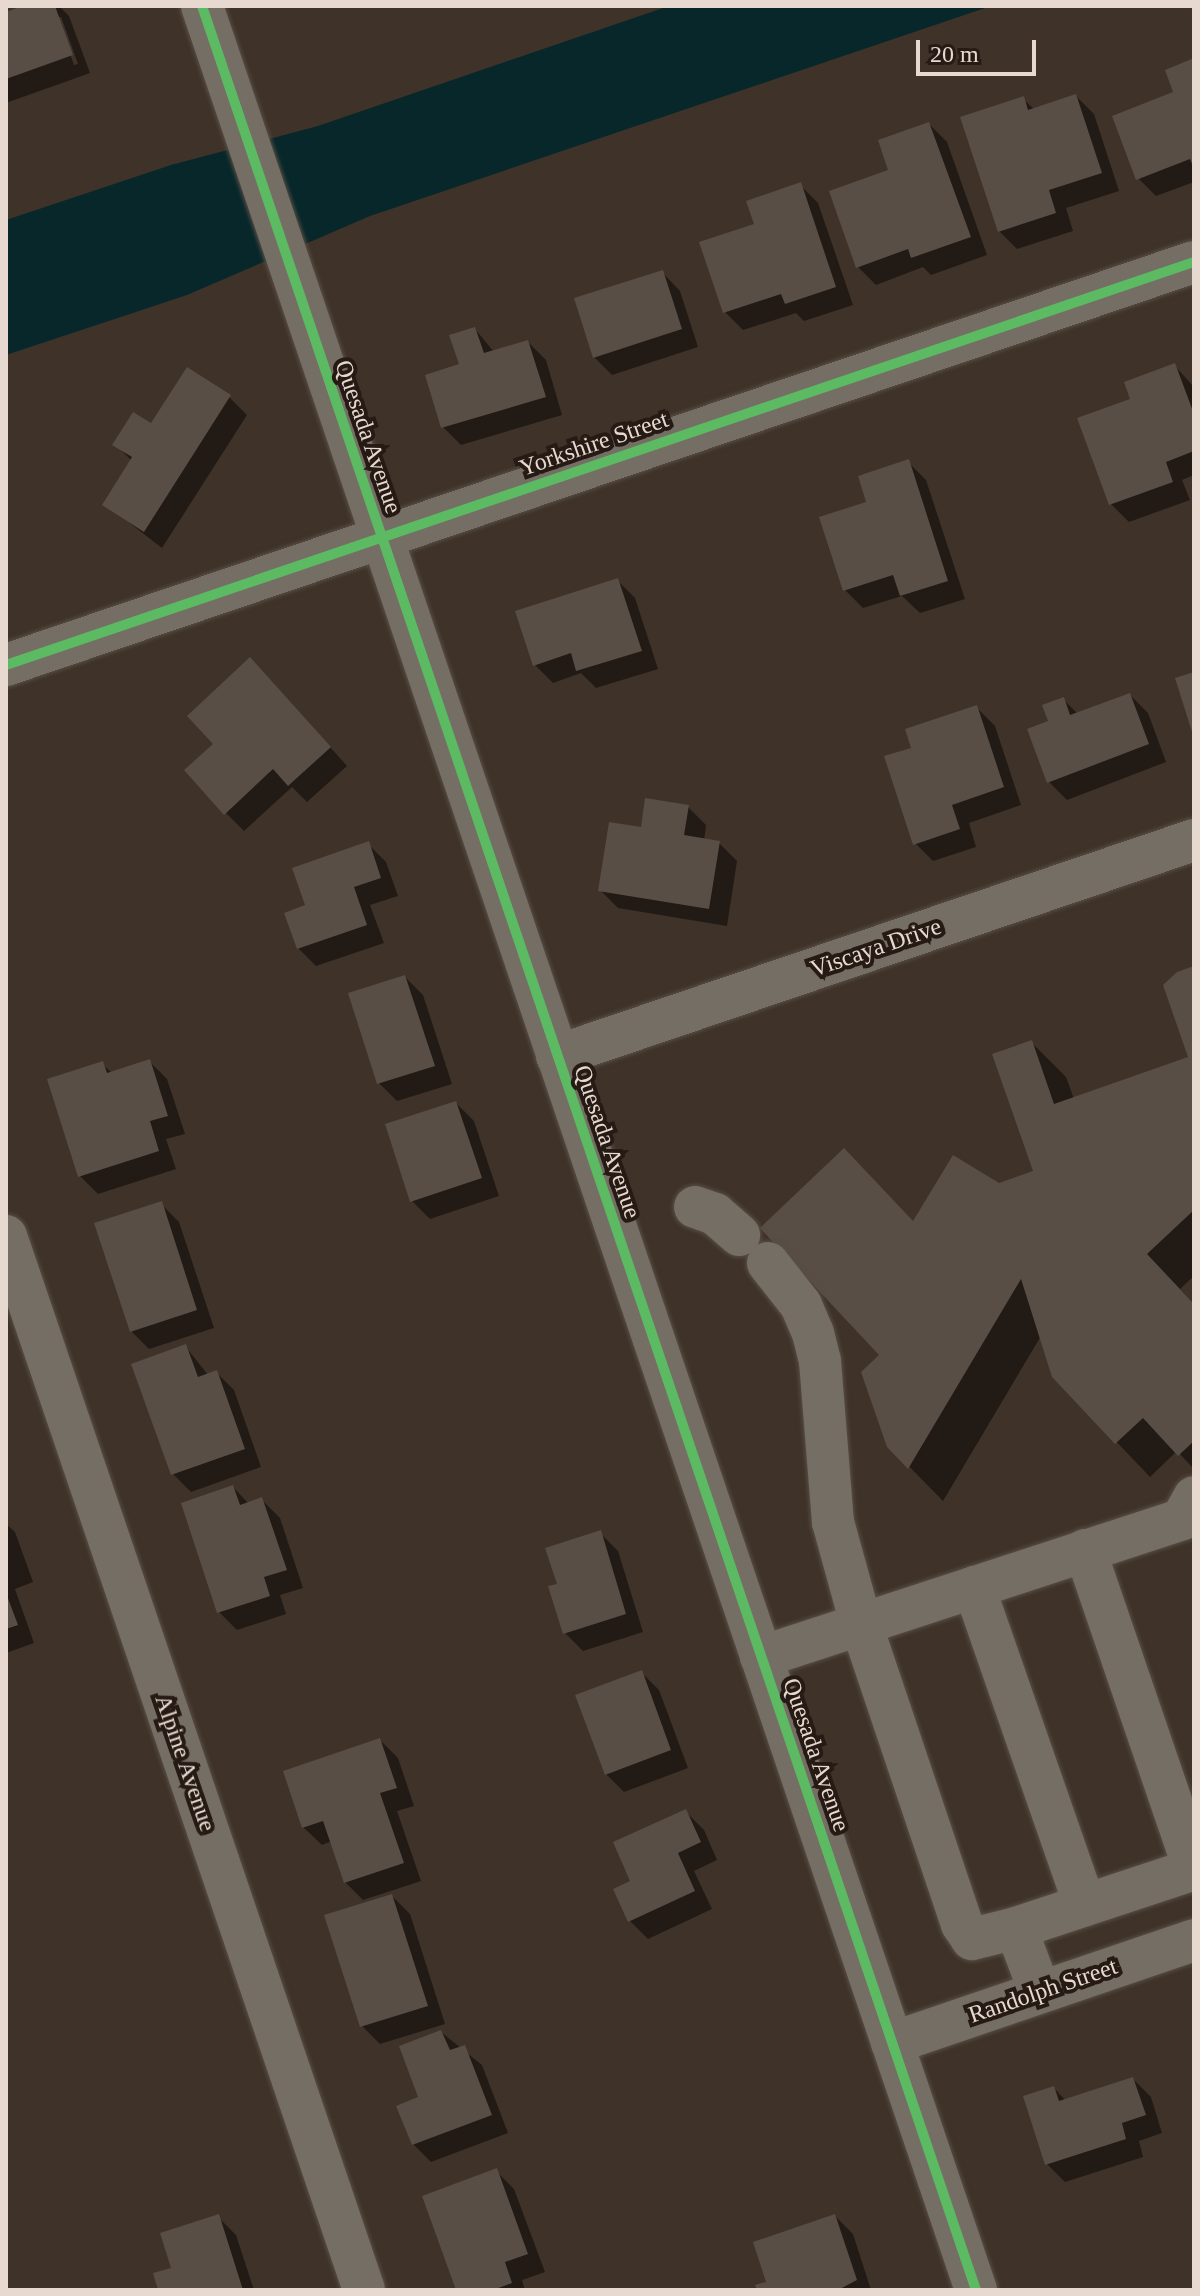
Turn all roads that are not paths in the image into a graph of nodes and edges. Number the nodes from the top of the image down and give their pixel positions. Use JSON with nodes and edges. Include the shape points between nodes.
{"nodes":[{"id":1,"x":202,"y":6,"type":"edge"},
{"id":2,"x":1194,"y":262,"type":"edge"},
{"id":3,"x":381,"y":537,"type":"junction"},
{"id":4,"x":6,"y":665,"type":"edge"},
{"id":5,"x":1194,"y":840,"type":"edge"},
{"id":6,"x":557,"y":1056,"type":"junction"},
{"id":7,"x":695,"y":1207,"type":"dead end"},
{"id":8,"x":739,"y":1235,"type":"dead end"},
{"id":9,"x":6,"y":1236,"type":"edge"},
{"id":10,"x":768,"y":1263,"type":"dead end"},
{"id":11,"x":1190,"y":1522,"type":"edge"},
{"id":12,"x":1085,"y":1550,"type":"junction"},
{"id":13,"x":974,"y":1587,"type":"junction"},
{"id":14,"x":861,"y":1624,"type":"junction"},
{"id":15,"x":761,"y":1657,"type":"junction"},
{"id":16,"x":1194,"y":1869,"type":"edge"},
{"id":17,"x":1143,"y":1886,"type":"junction"},
{"id":18,"x":1085,"y":1905,"type":"junction"},
{"id":19,"x":1016,"y":1928,"type":"junction"},
{"id":20,"x":1180,"y":1945,"type":"edge"},
{"id":21,"x":1040,"y":1992,"type":"junction"},
{"id":22,"x":892,"y":2043,"type":"junction"},
{"id":23,"x":364,"y":2290,"type":"edge"},
{"id":24,"x":976,"y":2290,"type":"edge"}],
"edges":[{"from":1,"to":3,"type":"street","name":"Quesada Avenue"},
{"from":2,"to":3,"type":"street","name":"Yorkshire Street"},
{"from":3,"to":4,"type":"street","name":"Yorkshire Street"},
{"from":3,"to":6,"type":"street","name":"Quesada Avenue"},
{"from":5,"to":6,"type":"street","name":"Viscaya Drive"},
{"from":6,"to":15,"type":"street","name":"Quesada Avenue"},
{"from":7,"to":8,"type":"street","via":[[715,1214]]},
{"from":9,"to":23,"type":"street","name":"Alpine Avenue"},
{"from":10,"to":14,"type":"street","via":[[801,1305],[820,1361],[827,1484]]},
{"from":11,"to":12,"type":"street"},
{"from":12,"to":13,"type":"street"},
{"from":12,"to":16,"type":"street"},
{"from":13,"to":14,"type":"street"},
{"from":13,"to":18,"type":"street"},
{"from":14,"to":15,"type":"street"},
{"from":14,"to":19,"type":"street","via":[[962,1924],[972,1939]]},
{"from":15,"to":22,"type":"street","name":"Quesada Avenue"},
{"from":16,"to":17,"type":"street"},
{"from":17,"to":18,"type":"street"},
{"from":17,"to":20,"type":"street"},
{"from":18,"to":19,"type":"street"},
{"from":19,"to":21,"type":"street"},
{"from":20,"to":21,"type":"street","name":"Randolph Street"},
{"from":21,"to":22,"type":"street","name":"Randolph Street"},
{"from":22,"to":24,"type":"street","name":"Quesada Avenue"}]}
